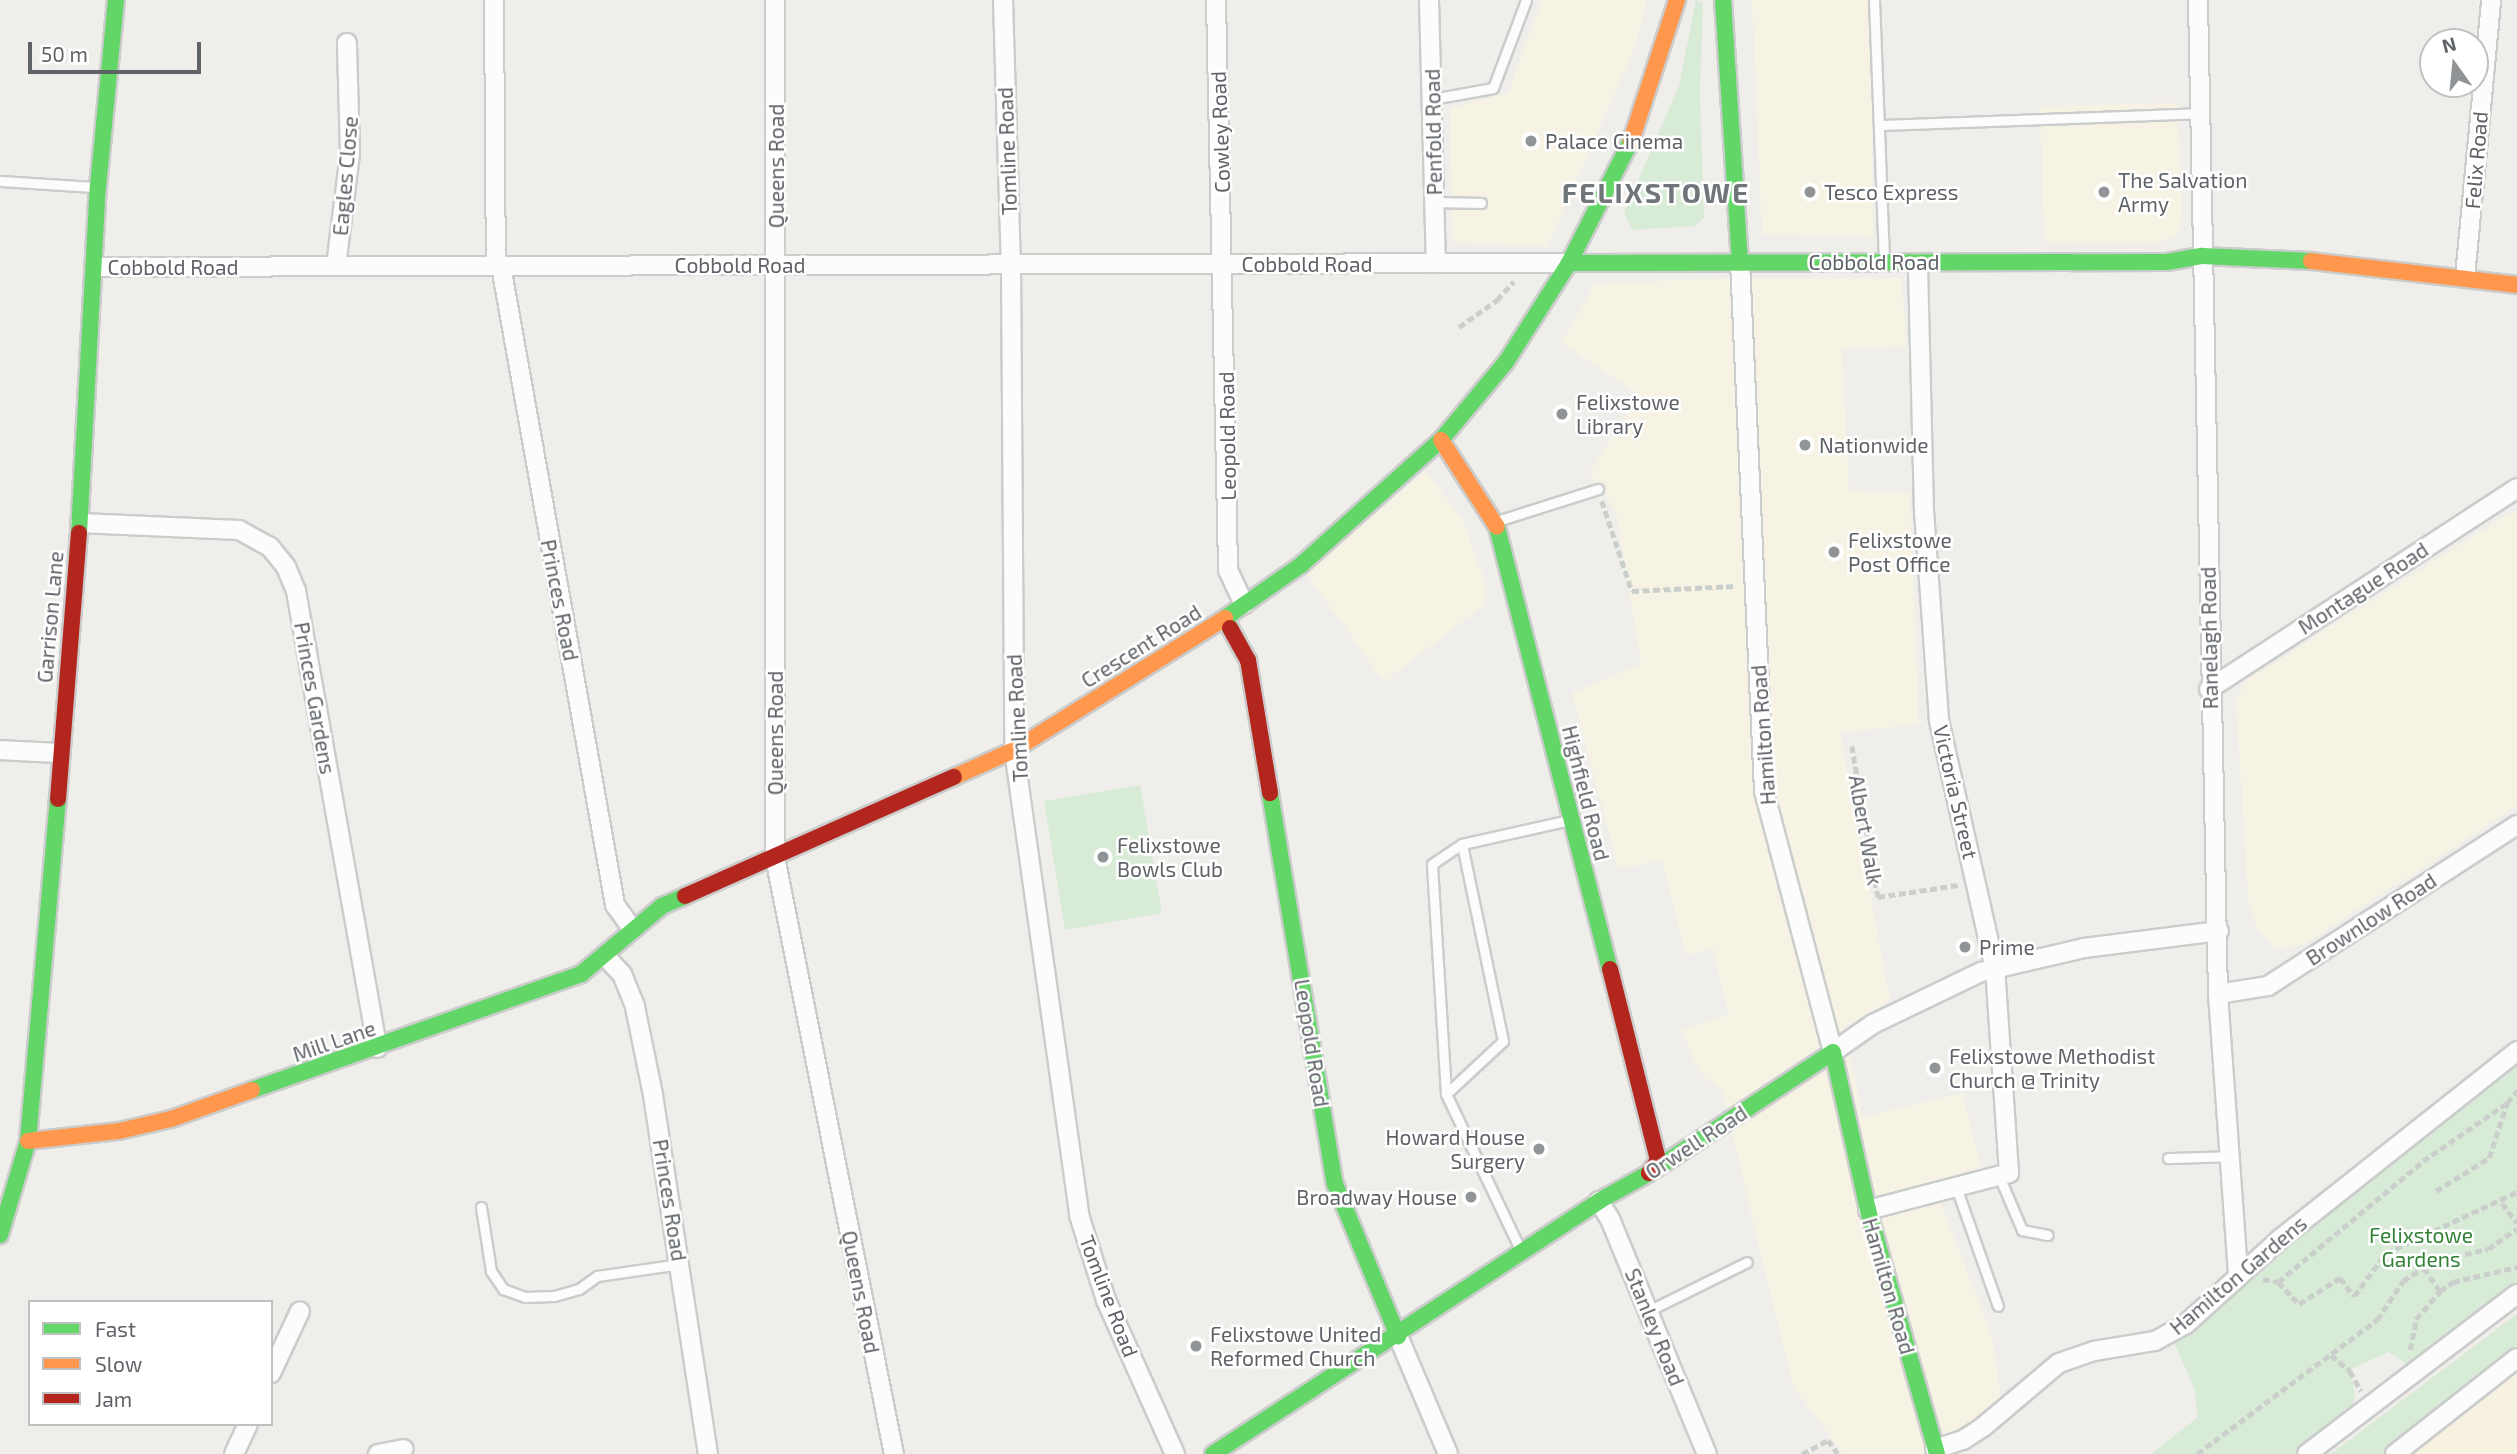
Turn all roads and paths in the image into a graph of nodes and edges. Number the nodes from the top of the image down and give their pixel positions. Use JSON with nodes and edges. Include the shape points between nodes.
{"nodes":[{"id":1,"x":116,"y":0,"type":"edge"},
{"id":2,"x":494,"y":0,"type":"edge"},
{"id":3,"x":775,"y":0,"type":"edge"},
{"id":4,"x":1003,"y":0,"type":"edge"},
{"id":5,"x":1216,"y":0,"type":"edge"},
{"id":6,"x":1429,"y":0,"type":"edge"},
{"id":7,"x":1526,"y":0,"type":"edge"},
{"id":8,"x":1677,"y":0,"type":"edge"},
{"id":9,"x":1723,"y":0,"type":"edge"},
{"id":10,"x":1874,"y":0,"type":"edge"},
{"id":11,"x":2198,"y":0,"type":"edge"},
{"id":12,"x":2491,"y":0,"type":"edge"},
{"id":13,"x":347,"y":43,"type":"dead end"},
{"id":14,"x":1432,"y":99,"type":"junction"},
{"id":15,"x":2201,"y":113,"type":"junction"},
{"id":16,"x":1880,"y":125,"type":"junction"},
{"id":17,"x":0,"y":181,"type":"edge"},
{"id":18,"x":99,"y":187,"type":"junction"},
{"id":19,"x":1435,"y":202,"type":"junction"},
{"id":20,"x":1481,"y":203,"type":"dead end"},
{"id":21,"x":2202,"y":256,"type":"junction"},
{"id":22,"x":1740,"y":262,"type":"junction"},
{"id":23,"x":1884,"y":262,"type":"junction"},
{"id":24,"x":1436,"y":263,"type":"junction"},
{"id":25,"x":1522,"y":263,"type":"junction"},
{"id":26,"x":1569,"y":263,"type":"junction"},
{"id":27,"x":1918,"y":263,"type":"junction"},
{"id":28,"x":1010,"y":264,"type":"junction"},
{"id":29,"x":1224,"y":264,"type":"junction"},
{"id":30,"x":777,"y":265,"type":"junction"},
{"id":31,"x":336,"y":266,"type":"junction"},
{"id":32,"x":498,"y":266,"type":"junction"},
{"id":33,"x":95,"y":267,"type":"junction"},
{"id":34,"x":2465,"y":277,"type":"junction"},
{"id":35,"x":2517,"y":285,"type":"edge"},
{"id":36,"x":1459,"y":327,"type":"dead end"},
{"id":37,"x":1441,"y":440,"type":"junction"},
{"id":38,"x":2517,"y":488,"type":"edge"},
{"id":39,"x":1598,"y":489,"type":"joint"},
{"id":40,"x":1496,"y":522,"type":"junction"},
{"id":41,"x":80,"y":523,"type":"junction"},
{"id":42,"x":1754,"y":585,"type":"junction"},
{"id":43,"x":1244,"y":605,"type":"junction"},
{"id":44,"x":1225,"y":618,"type":"junction"},
{"id":45,"x":2209,"y":689,"type":"junction"},
{"id":46,"x":1852,"y":746,"type":"dead end"},
{"id":47,"x":0,"y":750,"type":"edge"},
{"id":48,"x":1014,"y":750,"type":"junction"},
{"id":49,"x":59,"y":753,"type":"junction"},
{"id":50,"x":1570,"y":819,"type":"junction"},
{"id":51,"x":2517,"y":825,"type":"edge"},
{"id":52,"x":1462,"y":844,"type":"junction"},
{"id":53,"x":775,"y":857,"type":"junction"},
{"id":54,"x":1978,"y":882,"type":"junction"},
{"id":55,"x":632,"y":928,"type":"junction"},
{"id":56,"x":2219,"y":931,"type":"junction"},
{"id":57,"x":605,"y":956,"type":"junction"},
{"id":58,"x":1995,"y":969,"type":"junction"},
{"id":59,"x":2218,"y":994,"type":"junction"},
{"id":60,"x":377,"y":1048,"type":"junction"},
{"id":61,"x":2517,"y":1051,"type":"edge"},
{"id":62,"x":1833,"y":1052,"type":"junction"},
{"id":63,"x":2517,"y":1091,"type":"edge"},
{"id":64,"x":1446,"y":1094,"type":"junction"},
{"id":65,"x":2507,"y":1103,"type":"junction"},
{"id":66,"x":28,"y":1140,"type":"junction"},
{"id":67,"x":2230,"y":1156,"type":"junction"},
{"id":68,"x":2168,"y":1158,"type":"dead end"},
{"id":69,"x":1654,"y":1170,"type":"junction"},
{"id":70,"x":1999,"y":1176,"type":"junction"},
{"id":71,"x":1956,"y":1187,"type":"junction"},
{"id":72,"x":2435,"y":1191,"type":"dead end"},
{"id":73,"x":2517,"y":1192,"type":"edge"},
{"id":74,"x":1599,"y":1201,"type":"junction"},
{"id":75,"x":2502,"y":1203,"type":"junction"},
{"id":76,"x":481,"y":1207,"type":"dead end"},
{"id":77,"x":1868,"y":1210,"type":"junction"},
{"id":78,"x":4,"y":1217,"type":"edge"},
{"id":79,"x":2517,"y":1223,"type":"edge"},
{"id":80,"x":2517,"y":1229,"type":"edge"},
{"id":81,"x":0,"y":1235,"type":"edge"},
{"id":82,"x":2048,"y":1235,"type":"dead end"},
{"id":83,"x":1522,"y":1253,"type":"junction"},
{"id":84,"x":1747,"y":1262,"type":"dead end"},
{"id":85,"x":680,"y":1264,"type":"junction"},
{"id":86,"x":2424,"y":1268,"type":"junction"},
{"id":87,"x":2517,"y":1268,"type":"edge"},
{"id":88,"x":2238,"y":1276,"type":"junction"},
{"id":89,"x":2278,"y":1282,"type":"dead end"},
{"id":90,"x":2286,"y":1289,"type":"dead end"},
{"id":91,"x":2440,"y":1291,"type":"junction"},
{"id":92,"x":2517,"y":1294,"type":"edge"},
{"id":93,"x":1998,"y":1306,"type":"dead end"},
{"id":94,"x":300,"y":1311,"type":"dead end"},
{"id":95,"x":1648,"y":1311,"type":"junction"},
{"id":96,"x":1398,"y":1335,"type":"junction"},
{"id":97,"x":2331,"y":1355,"type":"junction"},
{"id":98,"x":2517,"y":1358,"type":"edge"},
{"id":99,"x":273,"y":1369,"type":"edge"},
{"id":100,"x":2350,"y":1371,"type":"dead end"},
{"id":101,"x":2405,"y":1377,"type":"junction"},
{"id":102,"x":247,"y":1426,"type":"edge"},
{"id":103,"x":404,"y":1449,"type":"dead end"},
{"id":104,"x":1934,"y":1452,"type":"edge"},
{"id":105,"x":234,"y":1454,"type":"edge"},
{"id":106,"x":378,"y":1454,"type":"edge"},
{"id":107,"x":708,"y":1454,"type":"edge"},
{"id":108,"x":894,"y":1454,"type":"edge"},
{"id":109,"x":1175,"y":1454,"type":"edge"},
{"id":110,"x":1213,"y":1454,"type":"edge"},
{"id":111,"x":1448,"y":1454,"type":"edge"},
{"id":112,"x":1707,"y":1454,"type":"edge"},
{"id":113,"x":1802,"y":1454,"type":"edge"},
{"id":114,"x":1838,"y":1454,"type":"edge"},
{"id":115,"x":2197,"y":1454,"type":"edge"},
{"id":116,"x":2307,"y":1454,"type":"edge"},
{"id":117,"x":2395,"y":1454,"type":"edge"}],
"edges":[{"from":1,"to":18,"type":"main road","name":"Garrison Lane"},
{"from":2,"to":32,"type":"street","name":"Princes Road"},
{"from":3,"to":30,"type":"street","name":"Queens Road"},
{"from":4,"to":28,"type":"street","name":"Tomline Road"},
{"from":5,"to":29,"type":"street","name":"Cowley Road"},
{"from":6,"to":14,"type":"street","name":"Penfold Road"},
{"from":7,"to":14,"type":"lane","via":[[1493,88]]},
{"from":8,"to":26,"type":"main road","via":[[1627,153]]},
{"from":9,"to":22,"type":"main road","name":"Hamilton Road"},
{"from":10,"to":16,"type":"lane"},
{"from":11,"to":15,"type":"street","name":"Ranelagh Road"},
{"from":12,"to":34,"type":"street","name":"Felix Road"},
{"from":13,"to":31,"type":"street","name":"Eagles Close","via":[[350,152]]},
{"from":14,"to":19,"type":"street","name":"Penfold Road"},
{"from":15,"to":16,"type":"lane"},
{"from":15,"to":21,"type":"street","name":"Ranelagh Road"},
{"from":16,"to":23,"type":"lane"},
{"from":17,"to":18,"type":"lane"},
{"from":18,"to":33,"type":"main road","name":"Garrison Lane"},
{"from":19,"to":20,"type":"lane"},
{"from":19,"to":24,"type":"street","name":"Penfold Road"},
{"from":21,"to":27,"type":"main road","name":"Cobbold Road","via":[[2168,262]]},
{"from":21,"to":34,"type":"main road","name":"Cobbold Road","via":[[2335,262]]},
{"from":21,"to":45,"type":"street","name":"Ranelagh Road"},
{"from":22,"to":23,"type":"main road","name":"Cobbold Road"},
{"from":22,"to":26,"type":"main road","name":"Cobbold Road"},
{"from":22,"to":42,"type":"street","name":"Hamilton Road"},
{"from":23,"to":27,"type":"main road","name":"Cobbold Road"},
{"from":24,"to":25,"type":"street","name":"Cobbold Road"},
{"from":24,"to":29,"type":"street","name":"Cobbold Road"},
{"from":25,"to":26,"type":"street","name":"Cobbold Road"},
{"from":25,"to":36,"type":"path","via":[[1512,286]]},
{"from":26,"to":37,"type":"main road","name":"Crescent Road","via":[[1506,362]]},
{"from":27,"to":54,"type":"street","name":"Victoria Street","via":[[1924,512],[1939,720]]},
{"from":28,"to":29,"type":"street","name":"Cobbold Road"},
{"from":28,"to":30,"type":"street","name":"Cobbold Road"},
{"from":28,"to":48,"type":"street","name":"Tomline Road"},
{"from":29,"to":43,"type":"street","name":"Leopold Road","via":[[1228,570]]},
{"from":30,"to":32,"type":"street","name":"Cobbold Road"},
{"from":30,"to":53,"type":"street","name":"Queens Road"},
{"from":31,"to":32,"type":"street","name":"Cobbold Road"},
{"from":31,"to":33,"type":"street","name":"Cobbold Road"},
{"from":32,"to":55,"type":"street","name":"Princes Road","via":[[615,905]]},
{"from":33,"to":41,"type":"main road","name":"Garrison Lane"},
{"from":34,"to":35,"type":"main road","name":"Cobbold Road"},
{"from":37,"to":40,"type":"main road","name":"Highfield Road"},
{"from":37,"to":43,"type":"main road","name":"Crescent Road","via":[[1312,556]]},
{"from":38,"to":45,"type":"street","name":"Montague Road"},
{"from":39,"to":40,"type":"lane"},
{"from":39,"to":42,"type":"path","via":[[1632,591]]},
{"from":40,"to":50,"type":"main road","name":"Highfield Road"},
{"from":41,"to":49,"type":"main road","name":"Garrison Lane"},
{"from":41,"to":60,"type":"street","name":"Princes Gardens","via":[[239,530],[270,547],[286,567],[296,591]]},
{"from":42,"to":62,"type":"street","name":"Hamilton Road","via":[[1766,801]]},
{"from":43,"to":44,"type":"main road","name":"Crescent Road"},
{"from":44,"to":48,"type":"main road","name":"Crescent Road"},
{"from":44,"to":96,"type":"main road","name":"Leopold Road","via":[[1248,660],[1335,1184]]},
{"from":45,"to":56,"type":"street","name":"Ranelagh Road"},
{"from":46,"to":54,"type":"path","name":"Albert Walk","via":[[1878,897]]},
{"from":47,"to":49,"type":"street"},
{"from":48,"to":53,"type":"main road","name":"Crescent Road"},
{"from":48,"to":109,"type":"street","name":"Tomline Road","via":[[1079,1215],[1106,1300]]},
{"from":49,"to":66,"type":"main road","name":"Garrison Lane"},
{"from":50,"to":52,"type":"lane"},
{"from":50,"to":69,"type":"main road","name":"Highfield Road","via":[[1655,1137],[1658,1160]]},
{"from":51,"to":59,"type":"street","name":"Brownlow Road","via":[[2268,986]]},
{"from":52,"to":64,"type":"lane","via":[[1432,864]]},
{"from":52,"to":64,"type":"lane","via":[[1503,1041]]},
{"from":53,"to":55,"type":"main road","name":"Crescent Road","via":[[663,906]]},
{"from":53,"to":108,"type":"street","name":"Queens Road"},
{"from":54,"to":58,"type":"street","name":"Victoria Street"},
{"from":55,"to":57,"type":"main road","name":"Mill Lane"},
{"from":56,"to":58,"type":"street","name":"Orwell Road","via":[[2084,948]]},
{"from":56,"to":59,"type":"street","name":"Ranelagh Road"},
{"from":57,"to":60,"type":"main road","name":"Mill Lane","via":[[574,977]]},
{"from":57,"to":85,"type":"street","name":"Princes Road","via":[[622,974],[635,1007]]},
{"from":58,"to":62,"type":"street","name":"Orwell Road","via":[[1910,1004]]},
{"from":58,"to":70,"type":"street","name":"Victoria Street","via":[[2009,1173]]},
{"from":59,"to":67,"type":"street","name":"Ranelagh Road"},
{"from":60,"to":66,"type":"main road","name":"Mill Lane","via":[[146,1126]]},
{"from":61,"to":88,"type":"street","name":"Hamilton Gardens"},
{"from":62,"to":69,"type":"main road","name":"Orwell Road"},
{"from":62,"to":77,"type":"main road","name":"Hamilton Road"},
{"from":63,"to":65,"type":"path"},
{"from":64,"to":83,"type":"lane"},
{"from":65,"to":72,"type":"path","via":[[2489,1158]]},
{"from":65,"to":89,"type":"path","via":[[2423,1161]]},
{"from":66,"to":78,"type":"main road","name":"Garrison Lane"},
{"from":67,"to":68,"type":"lane"},
{"from":67,"to":88,"type":"street","name":"Ranelagh Road"},
{"from":69,"to":74,"type":"main road","name":"Orwell Road"},
{"from":70,"to":71,"type":"street"},
{"from":70,"to":82,"type":"lane","via":[[2022,1230]]},
{"from":71,"to":77,"type":"street"},
{"from":71,"to":93,"type":"lane"},
{"from":73,"to":75,"type":"path"},
{"from":74,"to":83,"type":"main road","name":"Orwell Road"},
{"from":74,"to":95,"type":"street","name":"Stanley Road"},
{"from":75,"to":79,"type":"path"},
{"from":75,"to":90,"type":"path","via":[[2438,1226],[2386,1253],[2354,1296],[2340,1278],[2299,1304]]},
{"from":76,"to":85,"type":"lane","via":[[491,1271],[503,1289],[525,1297],[579,1289],[597,1276]]},
{"from":77,"to":104,"type":"main road","name":"Hamilton Road"},
{"from":78,"to":81,"type":"main road","name":"Garrison Lane"},
{"from":80,"to":86,"type":"path","via":[[2488,1249],[2434,1261]]},
{"from":83,"to":96,"type":"main road","name":"Orwell Road"},
{"from":84,"to":95,"type":"lane"},
{"from":85,"to":107,"type":"street","name":"Princes Road"},
{"from":86,"to":91,"type":"path"},
{"from":86,"to":97,"type":"path","via":[[2403,1281],[2376,1320]]},
{"from":87,"to":91,"type":"path","via":[[2453,1282]]},
{"from":88,"to":104,"type":"street","name":"Hamilton Gardens","via":[[2175,1332],[2146,1344],[2094,1351],[2059,1363],[1983,1427]]},
{"from":91,"to":101,"type":"path","via":[[2416,1320]]},
{"from":92,"to":101,"type":"street"},
{"from":94,"to":99,"type":"street"},
{"from":95,"to":112,"type":"street","name":"Stanley Road"},
{"from":96,"to":110,"type":"main road","name":"Orwell Road"},
{"from":96,"to":111,"type":"street","name":"Leopold Road"},
{"from":97,"to":100,"type":"path"},
{"from":97,"to":115,"type":"path"},
{"from":98,"to":117,"type":"street"},
{"from":101,"to":116,"type":"street"},
{"from":102,"to":105,"type":"street"},
{"from":103,"to":106,"type":"street"},
{"from":113,"to":114,"type":"path","via":[[1828,1440]]}]}
